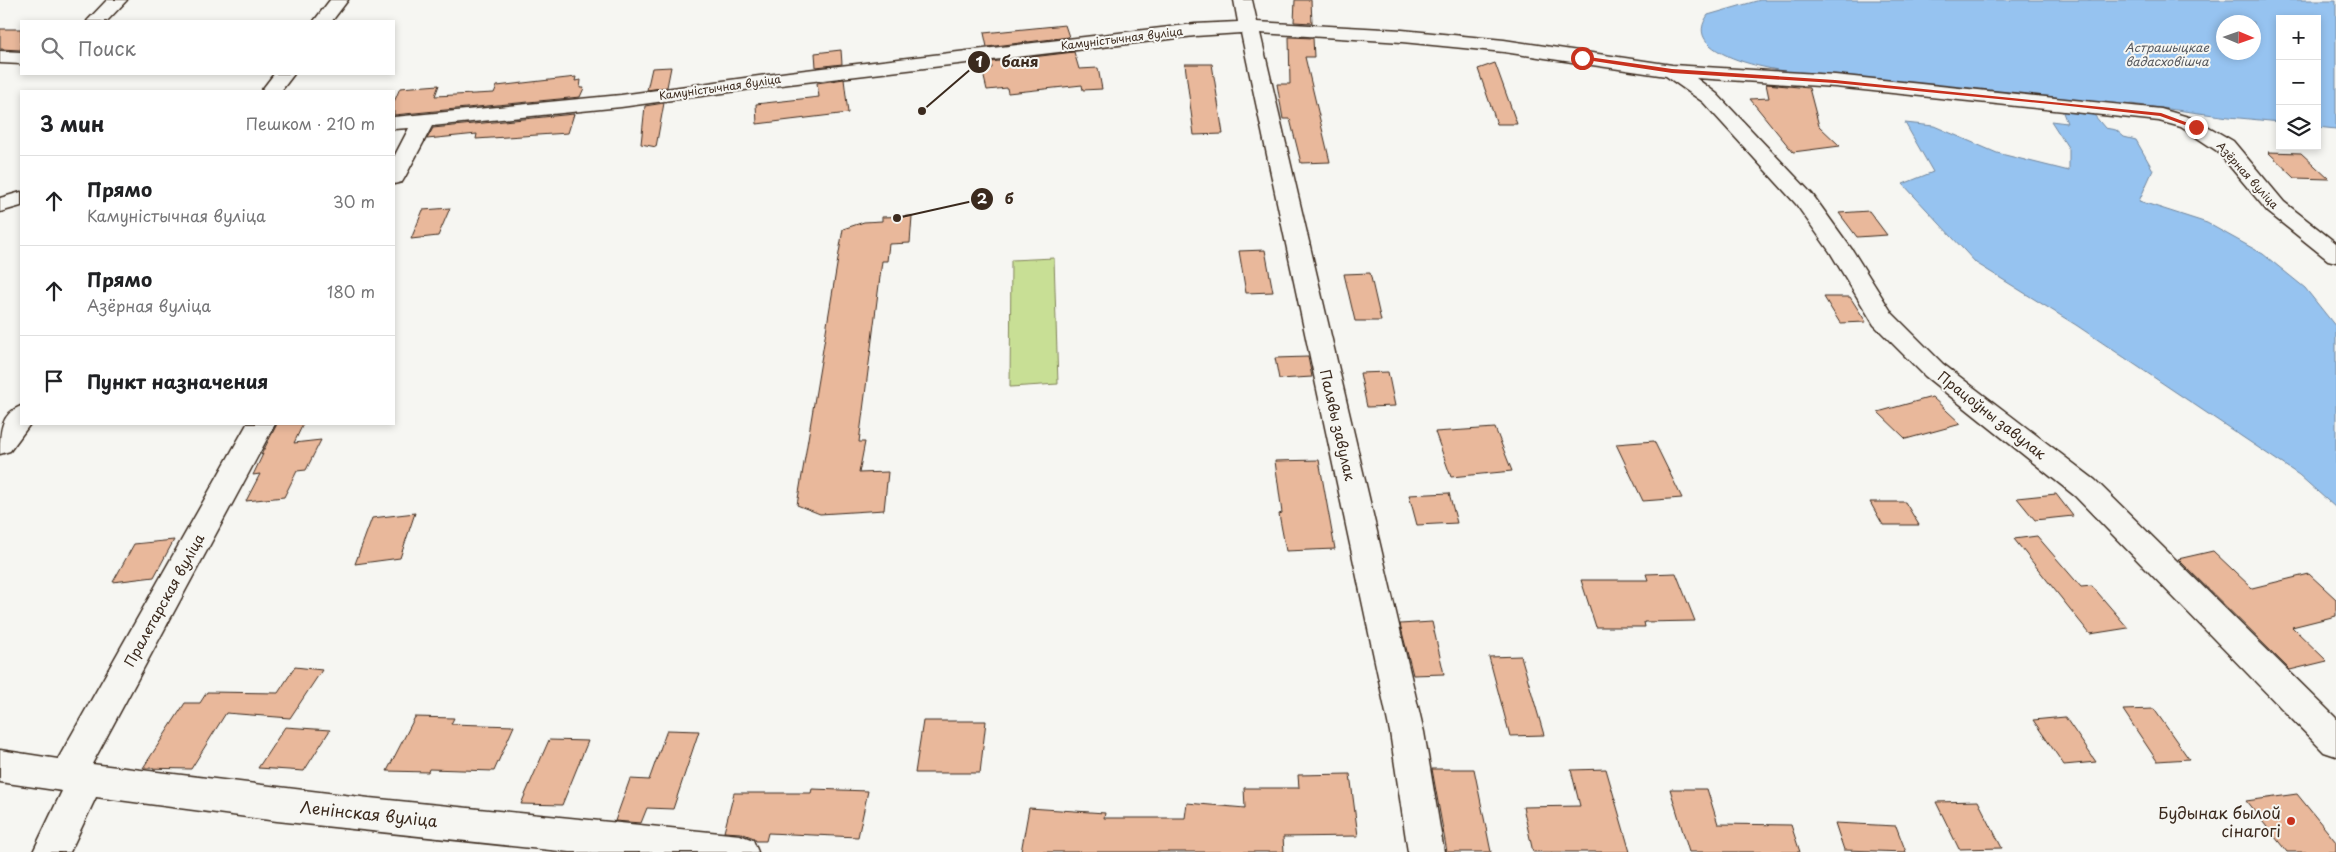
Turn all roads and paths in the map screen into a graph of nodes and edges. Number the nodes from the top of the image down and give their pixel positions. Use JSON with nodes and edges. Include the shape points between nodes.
{"nodes":[{"id":1,"x":118,"y":0,"type":"edge"},
{"id":2,"x":339,"y":0,"type":"edge"},
{"id":3,"x":1243,"y":0,"type":"edge"},
{"id":4,"x":97,"y":20,"type":"edge"},
{"id":5,"x":324,"y":20,"type":"edge"},
{"id":6,"x":1248,"y":28,"type":"junction"},
{"id":7,"x":0,"y":57,"type":"edge"},
{"id":8,"x":20,"y":58,"type":"edge"},
{"id":9,"x":1672,"y":71,"type":"junction"},
{"id":10,"x":283,"y":75,"type":"edge"},
{"id":11,"x":272,"y":90,"type":"edge"},
{"id":12,"x":424,"y":120,"type":"junction"},
{"id":13,"x":395,"y":123,"type":"edge"},
{"id":14,"x":395,"y":175,"type":"edge"},
{"id":15,"x":20,"y":199,"type":"edge"},
{"id":16,"x":0,"y":205,"type":"edge"},
{"id":17,"x":2336,"y":255,"type":"edge"},
{"id":18,"x":20,"y":417,"type":"edge"},
{"id":19,"x":260,"y":425,"type":"edge"},
{"id":20,"x":0,"y":444,"type":"edge"},
{"id":21,"x":2336,"y":741,"type":"edge"},
{"id":22,"x":0,"y":766,"type":"edge"},
{"id":23,"x":76,"y":779,"type":"junction"},
{"id":24,"x":50,"y":852,"type":"edge"},
{"id":25,"x":740,"y":852,"type":"edge"},
{"id":26,"x":1426,"y":852,"type":"edge"}],
"edges":[{"from":1,"to":4,"type":"street"},
{"from":2,"to":5,"type":"street"},
{"from":3,"to":6,"type":"street","name":"Палявы завулак"},
{"from":6,"to":9,"type":"street","name":"Камуністычная вуліца","via":[[1402,36],[1495,45]]},
{"from":6,"to":12,"type":"street","name":"Камуністычная вуліца","via":[[1195,30],[621,101]]},
{"from":6,"to":26,"type":"street","name":"Палявы завулак","via":[[1407,732]]},
{"from":7,"to":8,"type":"street"},
{"from":9,"to":17,"type":"street","name":"Азёрная вуліца","via":[[1835,81],[2060,103],[2161,115],[2188,122],[2226,146],[2276,207]]},
{"from":9,"to":21,"type":"street","name":"Працоўны завулак","via":[[1710,98],[1804,199],[1884,319],[1934,370],[2086,488]]},
{"from":10,"to":11,"type":"street"},
{"from":12,"to":13,"type":"street","name":"Камуністычная вуліца"},
{"from":12,"to":14,"type":"street"},
{"from":15,"to":16,"type":"street"},
{"from":18,"to":20,"type":"street"},
{"from":19,"to":23,"type":"street","name":"Пралетарская вуліца"},
{"from":22,"to":23,"type":"street","name":"Ленінская вуліца"},
{"from":23,"to":24,"type":"street","name":"Пралетарская вуліца"},
{"from":23,"to":25,"type":"street","name":"Ленінская вуліца","via":[[358,813]]}]}
